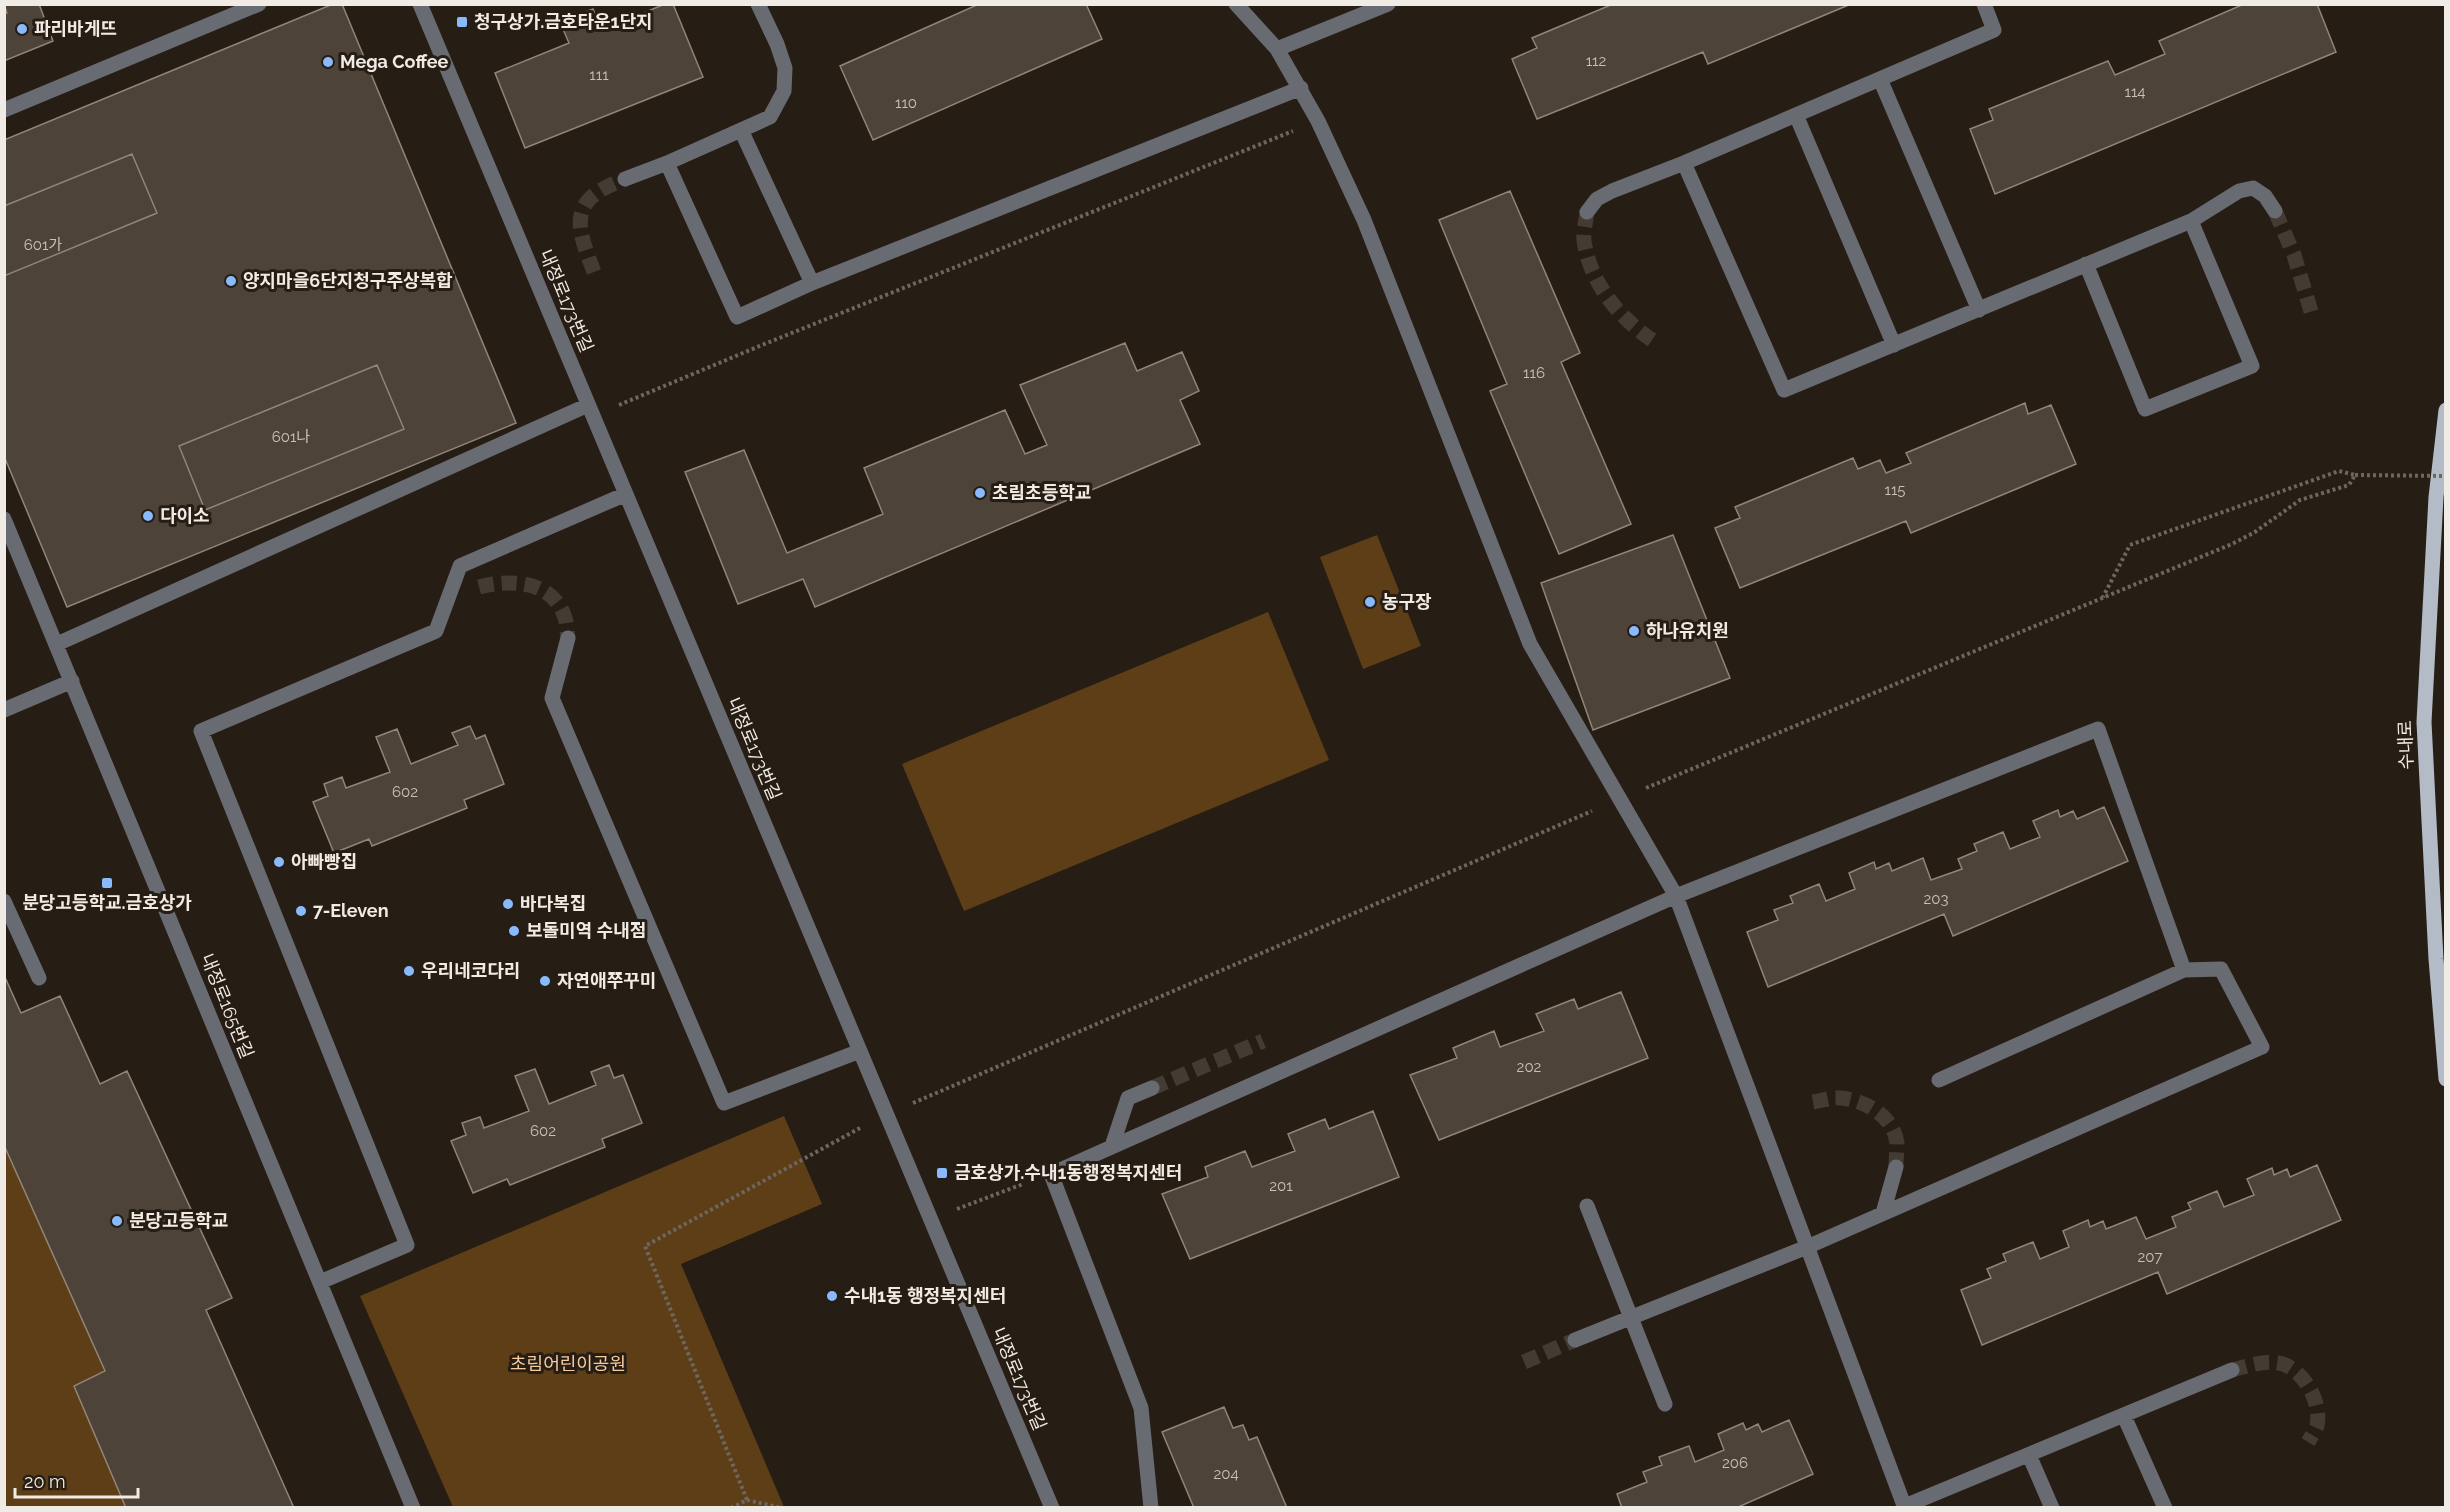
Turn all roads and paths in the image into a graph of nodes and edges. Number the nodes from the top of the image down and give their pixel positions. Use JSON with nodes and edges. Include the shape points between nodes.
{"nodes":[{"id":1,"x":259,"y":4,"type":"edge"},
{"id":2,"x":420,"y":4,"type":"edge"},
{"id":3,"x":758,"y":4,"type":"edge"},
{"id":4,"x":1236,"y":4,"type":"edge"},
{"id":5,"x":1388,"y":4,"type":"edge"},
{"id":6,"x":1984,"y":4,"type":"edge"},
{"id":7,"x":1277,"y":49,"type":"junction"},
{"id":8,"x":1880,"y":79,"type":"junction"},
{"id":9,"x":1301,"y":88,"type":"junction"},
{"id":10,"x":4,"y":110,"type":"edge"},
{"id":11,"x":1796,"y":115,"type":"junction"},
{"id":12,"x":1318,"y":121,"type":"junction"},
{"id":13,"x":741,"y":130,"type":"junction"},
{"id":14,"x":667,"y":163,"type":"junction"},
{"id":15,"x":1684,"y":163,"type":"junction"},
{"id":16,"x":625,"y":179,"type":"tunnel mouth"},
{"id":17,"x":2275,"y":211,"type":"tunnel mouth"},
{"id":18,"x":1587,"y":212,"type":"tunnel mouth"},
{"id":19,"x":2191,"y":221,"type":"junction"},
{"id":20,"x":2086,"y":264,"type":"junction"},
{"id":21,"x":812,"y":283,"type":"junction"},
{"id":22,"x":1979,"y":310,"type":"junction"},
{"id":23,"x":1894,"y":345,"type":"junction"},
{"id":24,"x":588,"y":405,"type":"junction"},
{"id":25,"x":617,"y":406,"type":"dead end"},
{"id":26,"x":2445,"y":410,"type":"edge"},
{"id":27,"x":2355,"y":475,"type":"junction"},
{"id":28,"x":2445,"y":476,"type":"edge"},
{"id":29,"x":626,"y":494,"type":"junction"},
{"id":30,"x":4,"y":519,"type":"edge"},
{"id":31,"x":2103,"y":597,"type":"junction"},
{"id":32,"x":568,"y":638,"type":"tunnel mouth"},
{"id":33,"x":57,"y":644,"type":"junction"},
{"id":34,"x":72,"y":681,"type":"junction"},
{"id":35,"x":4,"y":710,"type":"edge"},
{"id":36,"x":1621,"y":798,"type":"junction"},
{"id":37,"x":1676,"y":896,"type":"junction"},
{"id":38,"x":4,"y":901,"type":"edge"},
{"id":39,"x":2184,"y":970,"type":"junction"},
{"id":40,"x":39,"y":978,"type":"dead end"},
{"id":41,"x":860,"y":1051,"type":"junction"},
{"id":42,"x":2445,"y":1079,"type":"edge"},
{"id":43,"x":1939,"y":1080,"type":"dead end"},
{"id":44,"x":1152,"y":1088,"type":"tunnel mouth"},
{"id":45,"x":887,"y":1114,"type":"junction"},
{"id":46,"x":1112,"y":1146,"type":"junction"},
{"id":47,"x":1896,"y":1167,"type":"tunnel mouth"},
{"id":48,"x":1051,"y":1174,"type":"junction"},
{"id":49,"x":1587,"y":1206,"type":"dead end"},
{"id":50,"x":956,"y":1210,"type":"dead end"},
{"id":51,"x":1882,"y":1213,"type":"junction"},
{"id":52,"x":1807,"y":1248,"type":"junction"},
{"id":53,"x":320,"y":1282,"type":"junction"},
{"id":54,"x":1631,"y":1317,"type":"junction"},
{"id":55,"x":1575,"y":1340,"type":"tunnel mouth"},
{"id":56,"x":2232,"y":1370,"type":"tunnel mouth"},
{"id":57,"x":1665,"y":1404,"type":"dead end"},
{"id":58,"x":2124,"y":1416,"type":"junction"},
{"id":59,"x":2029,"y":1455,"type":"junction"},
{"id":60,"x":747,"y":1500,"type":"junction"},
{"id":61,"x":1905,"y":1507,"type":"edge"},
{"id":62,"x":413,"y":1508,"type":"edge"},
{"id":63,"x":731,"y":1508,"type":"edge"},
{"id":64,"x":782,"y":1508,"type":"edge"},
{"id":65,"x":1052,"y":1508,"type":"edge"},
{"id":66,"x":1151,"y":1508,"type":"edge"},
{"id":67,"x":2052,"y":1508,"type":"edge"},
{"id":68,"x":2165,"y":1508,"type":"edge"}],
"edges":[{"from":1,"to":10,"type":"street"},
{"from":2,"to":24,"type":"street","name":"내정로173번길"},
{"from":3,"to":13,"type":"street","via":[[785,68],[784,91],[770,117]]},
{"from":4,"to":7,"type":"street"},
{"from":5,"to":7,"type":"street"},
{"from":6,"to":8,"type":"street","via":[[1994,30]]},
{"from":7,"to":9,"type":"street"},
{"from":8,"to":11,"type":"street"},
{"from":8,"to":22,"type":"street"},
{"from":9,"to":12,"type":"street"},
{"from":9,"to":21,"type":"street"},
{"from":11,"to":15,"type":"street"},
{"from":11,"to":23,"type":"street"},
{"from":12,"to":25,"type":"path"},
{"from":12,"to":36,"type":"street","via":[[1364,220],[1530,644]]},
{"from":13,"to":14,"type":"street"},
{"from":13,"to":21,"type":"street"},
{"from":14,"to":16,"type":"street"},
{"from":14,"to":21,"type":"street","via":[[737,316]]},
{"from":15,"to":18,"type":"street","via":[[1612,190],[1597,199]]},
{"from":15,"to":23,"type":"street","via":[[1784,390]]},
{"from":17,"to":19,"type":"street","via":[[2265,196],[2253,188],[2239,191]]},
{"from":19,"to":20,"type":"street"},
{"from":19,"to":20,"type":"street","via":[[2252,366],[2145,409]]},
{"from":20,"to":22,"type":"street"},
{"from":22,"to":23,"type":"street"},
{"from":24,"to":29,"type":"street","name":"내정로173번길"},
{"from":24,"to":33,"type":"street"},
{"from":26,"to":42,"type":"main road","name":"수내로","via":[[2436,497],[2424,722]]},
{"from":27,"to":28,"type":"path","bridge":true},
{"from":27,"to":31,"type":"path","via":[[2349,485],[2300,500],[2255,532]]},
{"from":27,"to":31,"type":"path","via":[[2339,471],[2130,545]]},
{"from":29,"to":41,"type":"street","name":"내정로173번길"},
{"from":29,"to":53,"type":"street","via":[[460,566],[436,631],[201,730],[407,1245]]},
{"from":30,"to":33,"type":"street","name":"내정로165번길"},
{"from":31,"to":36,"type":"path"},
{"from":32,"to":41,"type":"street","via":[[552,698],[724,1103]]},
{"from":33,"to":34,"type":"street","name":"내정로165번길"},
{"from":34,"to":35,"type":"street"},
{"from":34,"to":53,"type":"street","name":"내정로165번길"},
{"from":36,"to":37,"type":"street"},
{"from":36,"to":45,"type":"path"},
{"from":37,"to":39,"type":"street","via":[[2098,729]]},
{"from":37,"to":46,"type":"street"},
{"from":37,"to":52,"type":"street"},
{"from":38,"to":40,"type":"street"},
{"from":39,"to":43,"type":"street"},
{"from":39,"to":51,"type":"street","via":[[2221,969],[2262,1047]]},
{"from":41,"to":45,"type":"street","name":"내정로173번길"},
{"from":44,"to":46,"type":"street","via":[[1128,1098]]},
{"from":45,"to":60,"type":"path","via":[[645,1246]]},
{"from":45,"to":65,"type":"street","name":"내정로173번길"},
{"from":46,"to":48,"type":"street"},
{"from":47,"to":51,"type":"street"},
{"from":48,"to":50,"type":"path"},
{"from":48,"to":66,"type":"street","via":[[1141,1408]]},
{"from":49,"to":54,"type":"street"},
{"from":51,"to":52,"type":"street"},
{"from":52,"to":54,"type":"street"},
{"from":52,"to":61,"type":"street"},
{"from":53,"to":62,"type":"street","name":"내정로165번길"},
{"from":54,"to":55,"type":"street"},
{"from":54,"to":57,"type":"street"},
{"from":56,"to":58,"type":"street"},
{"from":58,"to":59,"type":"street"},
{"from":58,"to":68,"type":"street"},
{"from":59,"to":61,"type":"street"},
{"from":59,"to":67,"type":"street"},
{"from":60,"to":63,"type":"path"},
{"from":60,"to":64,"type":"path"}]}
